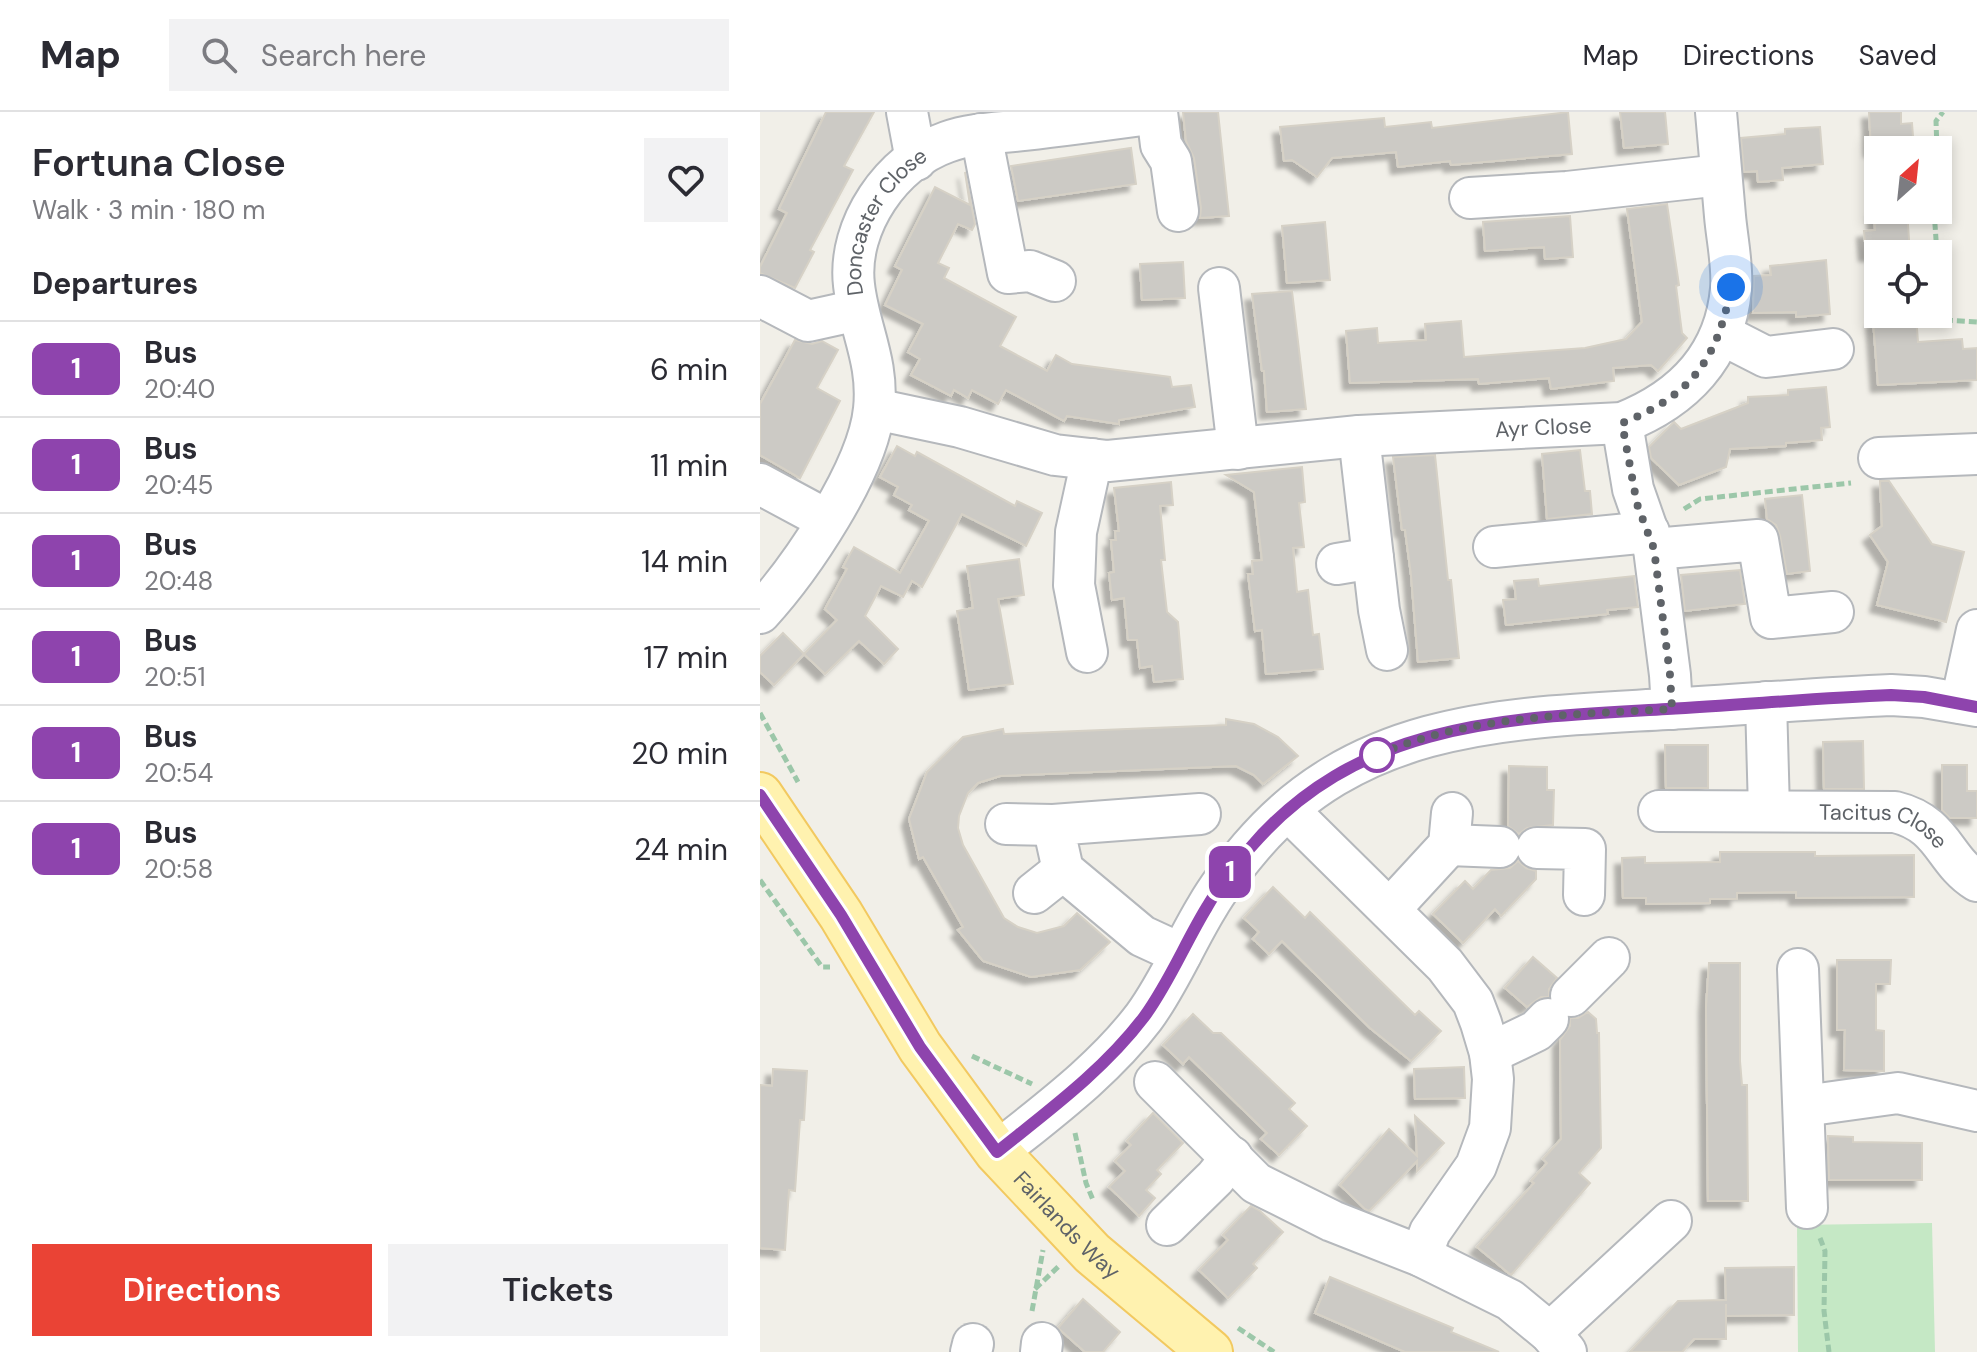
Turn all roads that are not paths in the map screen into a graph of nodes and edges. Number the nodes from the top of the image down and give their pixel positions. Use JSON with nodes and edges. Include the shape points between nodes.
{"nodes":[{"id":1,"x":907,"y":112,"type":"edge"},
{"id":2,"x":1716,"y":112,"type":"edge"},
{"id":3,"x":1158,"y":123,"type":"edge"},
{"id":4,"x":981,"y":134,"type":"junction"},
{"id":5,"x":916,"y":160,"type":"junction"},
{"id":6,"x":1721,"y":175,"type":"junction"},
{"id":7,"x":1470,"y":198,"type":"dead end"},
{"id":8,"x":1178,"y":211,"type":"dead end"},
{"id":9,"x":1055,"y":281,"type":"dead end"},
{"id":10,"x":760,"y":296,"type":"edge"},
{"id":11,"x":1222,"y":305,"type":"dead end"},
{"id":12,"x":858,"y":310,"type":"junction"},
{"id":13,"x":1721,"y":334,"type":"junction"},
{"id":14,"x":1833,"y":349,"type":"dead end"},
{"id":15,"x":875,"y":409,"type":"junction"},
{"id":16,"x":1622,"y":423,"type":"junction"},
{"id":17,"x":1359,"y":436,"type":"junction"},
{"id":18,"x":1238,"y":449,"type":"junction"},
{"id":19,"x":1977,"y":454,"type":"edge"},
{"id":20,"x":1092,"y":459,"type":"junction"},
{"id":21,"x":1865,"y":470,"type":"road end"},
{"id":22,"x":760,"y":484,"type":"edge"},
{"id":23,"x":827,"y":520,"type":"junction"},
{"id":24,"x":1649,"y":533,"type":"junction"},
{"id":25,"x":1494,"y":547,"type":"dead end"},
{"id":26,"x":1833,"y":612,"type":"dead end"},
{"id":27,"x":760,"y":613,"type":"edge"},
{"id":28,"x":1977,"y":630,"type":"edge"},
{"id":29,"x":1387,"y":650,"type":"dead end"},
{"id":30,"x":1087,"y":652,"type":"dead end"},
{"id":31,"x":1766,"y":702,"type":"junction"},
{"id":32,"x":1969,"y":704,"type":"edge"},
{"id":33,"x":1672,"y":709,"type":"junction"},
{"id":34,"x":760,"y":795,"type":"edge"},
{"id":35,"x":1288,"y":810,"type":"junction"},
{"id":36,"x":1751,"y":810,"type":"junction"},
{"id":37,"x":1659,"y":811,"type":"dead end"},
{"id":38,"x":1200,"y":814,"type":"dead end"},
{"id":39,"x":1006,"y":824,"type":"dead end"},
{"id":40,"x":1053,"y":825,"type":"junction"},
{"id":41,"x":1977,"y":881,"type":"edge"},
{"id":42,"x":1584,"y":895,"type":"dead end"},
{"id":43,"x":1390,"y":909,"type":"junction"},
{"id":44,"x":1181,"y":954,"type":"junction"},
{"id":45,"x":1609,"y":958,"type":"dead end"},
{"id":46,"x":1798,"y":969,"type":"dead end"},
{"id":47,"x":1490,"y":1053,"type":"junction"},
{"id":48,"x":1155,"y":1082,"type":"dead end"},
{"id":49,"x":1804,"y":1106,"type":"junction"},
{"id":50,"x":1977,"y":1111,"type":"edge"},
{"id":51,"x":997,"y":1152,"type":"junction"},
{"id":52,"x":1219,"y":1158,"type":"junction"},
{"id":53,"x":1807,"y":1208,"type":"road end"},
{"id":54,"x":1671,"y":1221,"type":"dead end"},
{"id":55,"x":1167,"y":1225,"type":"dead end"},
{"id":56,"x":1421,"y":1256,"type":"junction"},
{"id":57,"x":1564,"y":1330,"type":"edge"},
{"id":58,"x":1220,"y":1336,"type":"edge"}],
"edges":[{"from":1,"to":5,"type":"street"},
{"from":2,"to":6,"type":"street","name":"Ayr Close"},
{"from":3,"to":4,"type":"street","name":"Doncaster Close"},
{"from":3,"to":8,"type":"street","via":[[1171,161]]},
{"from":4,"to":5,"type":"street","name":"Doncaster Close","via":[[948,142]]},
{"from":4,"to":9,"type":"street","via":[[1008,273],[1030,271]]},
{"from":5,"to":12,"type":"street","name":"Doncaster Close","via":[[885,188],[864,226],[854,261]]},
{"from":6,"to":7,"type":"street","via":[[1608,170],[1567,192]]},
{"from":6,"to":13,"type":"street","name":"Ayr Close","via":[[1731,287]]},
{"from":10,"to":12,"type":"street","via":[[808,321]]},
{"from":11,"to":18,"type":"street"},
{"from":12,"to":15,"type":"street","name":"Doncaster Close","via":[[872,353]]},
{"from":13,"to":14,"type":"street","via":[[1766,357]]},
{"from":13,"to":16,"type":"street","name":"Ayr Close","via":[[1701,368],[1672,398]]},
{"from":15,"to":20,"type":"street","name":"Ayr Close","via":[[1055,455]]},
{"from":15,"to":23,"type":"street","name":"Doncaster Close","via":[[865,448]]},
{"from":16,"to":17,"type":"street","name":"Ayr Close"},
{"from":16,"to":24,"type":"street","via":[[1633,489]]},
{"from":17,"to":18,"type":"street","name":"Ayr Close"},
{"from":17,"to":29,"type":"street","via":[[1355,561],[1379,610]]},
{"from":18,"to":20,"type":"street","name":"Ayr Close"},
{"from":19,"to":21,"type":"street","via":[[1927,456]]},
{"from":20,"to":30,"type":"street","via":[[1076,532],[1074,585]]},
{"from":22,"to":23,"type":"street"},
{"from":23,"to":27,"type":"street","name":"Doncaster Close"},
{"from":24,"to":25,"type":"street"},
{"from":24,"to":26,"type":"street","via":[[1758,540],[1771,618]]},
{"from":24,"to":33,"type":"street"},
{"from":28,"to":32,"type":"street"},
{"from":31,"to":32,"type":"street","via":[[1891,695]]},
{"from":31,"to":33,"type":"street"},
{"from":31,"to":36,"type":"street"},
{"from":33,"to":35,"type":"street","via":[[1526,717],[1429,735],[1335,776]]},
{"from":34,"to":51,"type":"main road","name":"Fairlands Way","via":[[841,915],[920,1047]]},
{"from":35,"to":43,"type":"street"},
{"from":35,"to":44,"type":"street","via":[[1228,875]]},
{"from":36,"to":37,"type":"street","name":"Tacitus Close"},
{"from":36,"to":41,"type":"street","name":"Tacitus Close","via":[[1895,812],[1913,817]]},
{"from":38,"to":40,"type":"street"},
{"from":39,"to":40,"type":"street"},
{"from":40,"to":44,"type":"street","via":[[1048,882]]},
{"from":42,"to":43,"type":"street","via":[[1585,849],[1518,847],[1450,829]]},
{"from":43,"to":47,"type":"street","via":[[1460,983],[1473,1002]]},
{"from":44,"to":51,"type":"street","via":[[1122,1045]]},
{"from":45,"to":47,"type":"street","via":[[1536,1031]]},
{"from":46,"to":49,"type":"street"},
{"from":47,"to":56,"type":"street","via":[[1492,1105],[1484,1149],[1430,1232]]},
{"from":48,"to":52,"type":"street"},
{"from":49,"to":50,"type":"street","via":[[1898,1093]]},
{"from":49,"to":53,"type":"street"},
{"from":51,"to":58,"type":"main road","name":"Fairlands Way","via":[[1092,1253]]},
{"from":52,"to":55,"type":"street"},
{"from":52,"to":56,"type":"street","via":[[1332,1221]]},
{"from":54,"to":57,"type":"street"},
{"from":56,"to":57,"type":"street"}]}
